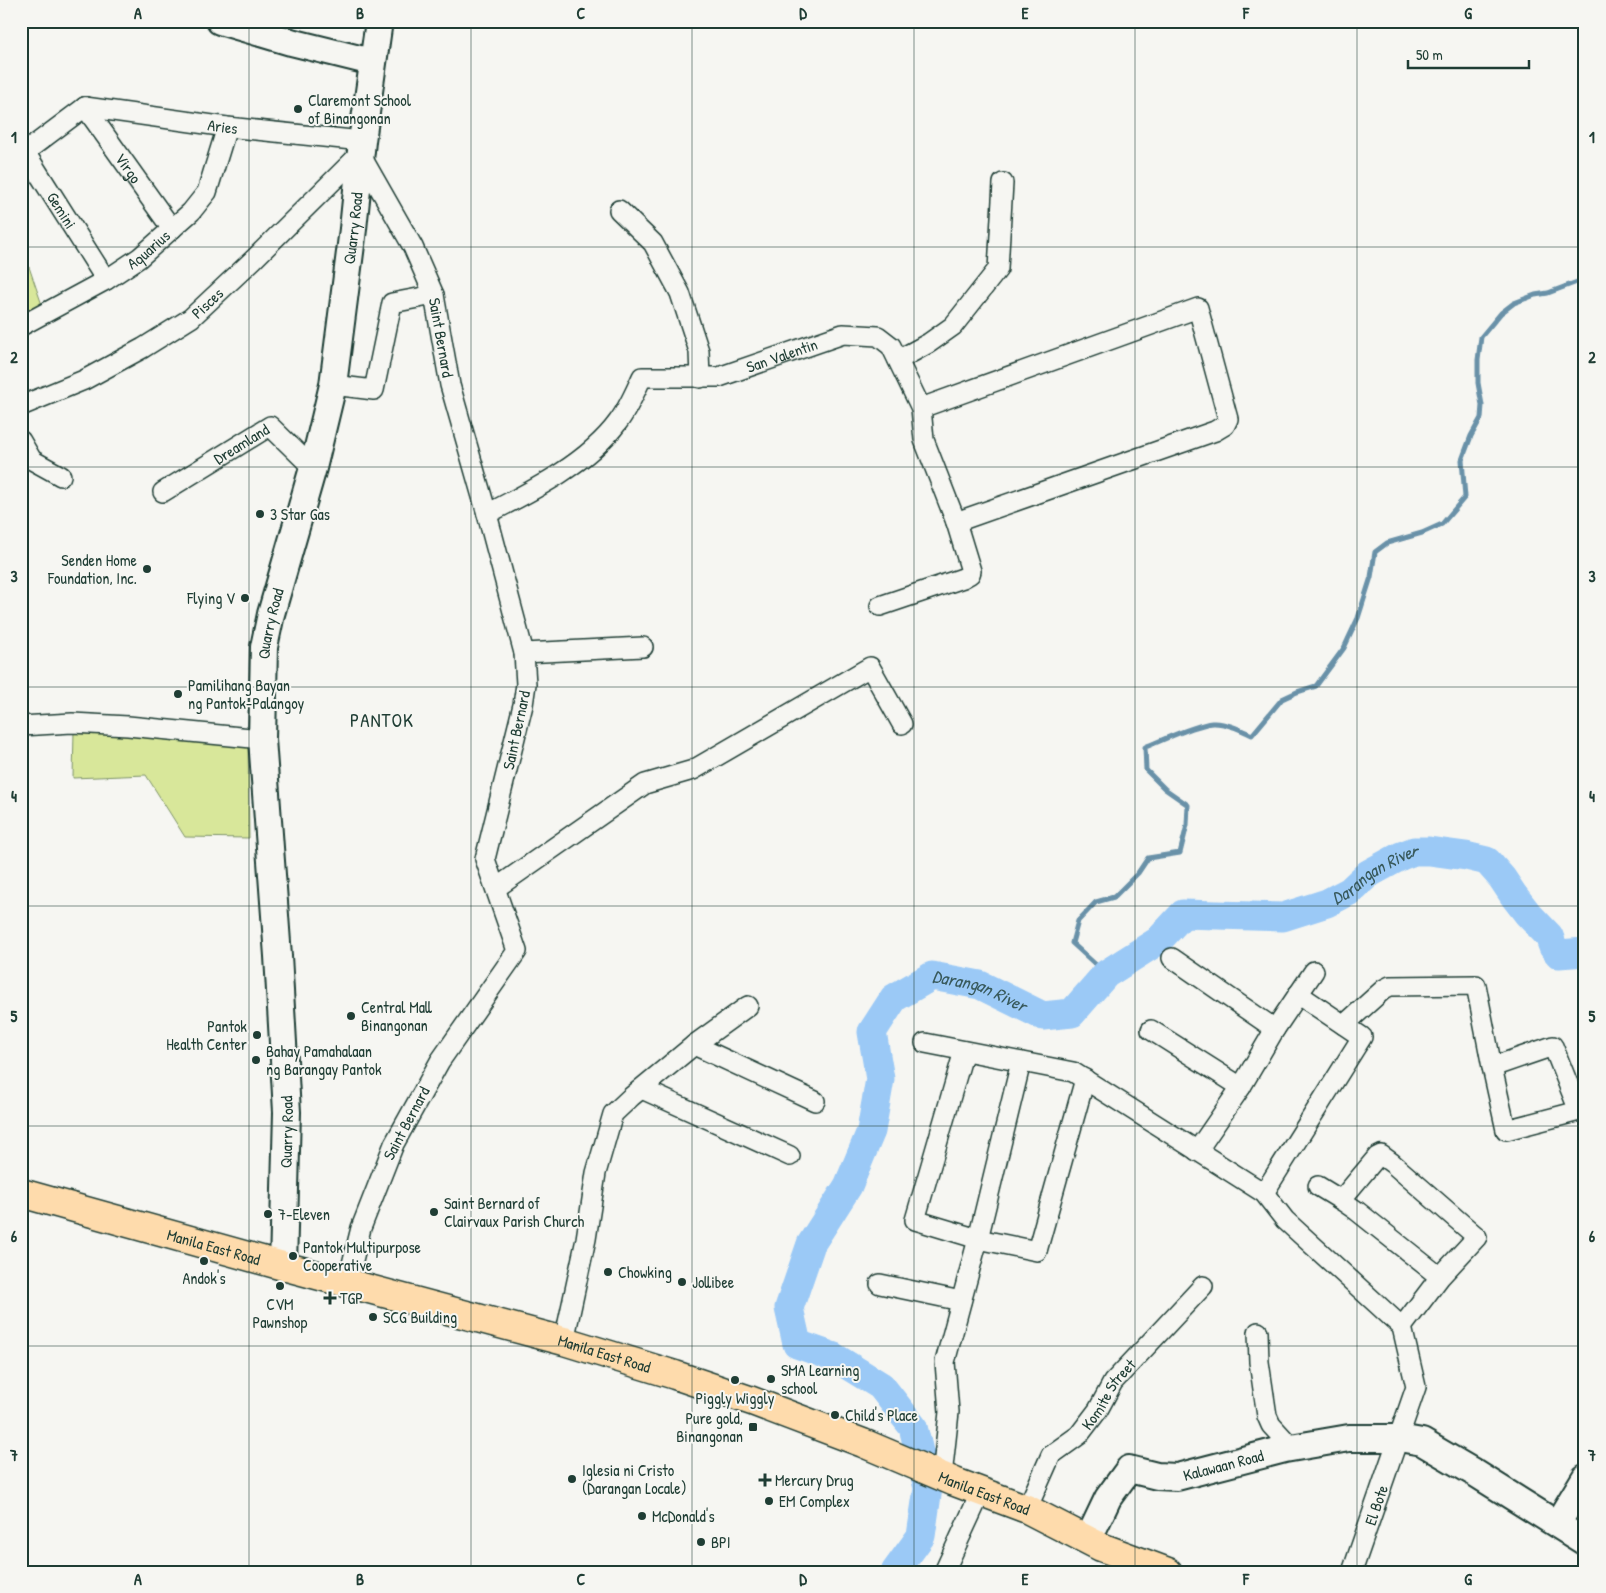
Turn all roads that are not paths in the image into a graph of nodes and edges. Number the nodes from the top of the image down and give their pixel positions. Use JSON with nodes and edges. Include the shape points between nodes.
{"nodes":[{"id":1,"x":220,"y":21,"type":"edge"},
{"id":2,"x":379,"y":21,"type":"edge"},
{"id":3,"x":372,"y":62,"type":"junction"},
{"id":4,"x":85,"y":107,"type":"junction"},
{"id":5,"x":227,"y":128,"type":"junction"},
{"id":6,"x":361,"y":148,"type":"junction"},
{"id":7,"x":1002,"y":183,"type":"dead end"},
{"id":8,"x":619,"y":210,"type":"dead end"},
{"id":9,"x":172,"y":229,"type":"junction"},
{"id":10,"x":106,"y":280,"type":"junction"},
{"id":11,"x":434,"y":295,"type":"junction"},
{"id":12,"x":21,"y":326,"type":"edge"},
{"id":13,"x":898,"y":360,"type":"junction"},
{"id":14,"x":700,"y":378,"type":"junction"},
{"id":15,"x":333,"y":385,"type":"junction"},
{"id":16,"x":21,"y":406,"type":"edge"},
{"id":17,"x":921,"y":408,"type":"junction"},
{"id":18,"x":21,"y":441,"type":"edge"},
{"id":19,"x":313,"y":468,"type":"junction"},
{"id":20,"x":60,"y":476,"type":"dead end"},
{"id":21,"x":163,"y":492,"type":"dead end"},
{"id":22,"x":487,"y":514,"type":"junction"},
{"id":23,"x":956,"y":522,"type":"junction"},
{"id":24,"x":880,"y":606,"type":"dead end"},
{"id":25,"x":643,"y":647,"type":"dead end"},
{"id":26,"x":524,"y":653,"type":"junction"},
{"id":27,"x":902,"y":724,"type":"dead end"},
{"id":28,"x":21,"y":726,"type":"edge"},
{"id":29,"x":262,"y":739,"type":"junction"},
{"id":30,"x":496,"y":888,"type":"junction"},
{"id":31,"x":1172,"y":958,"type":"dead end"},
{"id":32,"x":1314,"y":971,"type":"dead end"},
{"id":33,"x":1298,"y":994,"type":"junction"},
{"id":34,"x":748,"y":1006,"type":"dead end"},
{"id":35,"x":1344,"y":1025,"type":"junction"},
{"id":36,"x":1275,"y":1029,"type":"junction"},
{"id":37,"x":1151,"y":1030,"type":"dead end"},
{"id":38,"x":925,"y":1043,"type":"dead end"},
{"id":39,"x":694,"y":1045,"type":"junction"},
{"id":40,"x":964,"y":1051,"type":"junction"},
{"id":41,"x":1020,"y":1062,"type":"junction"},
{"id":42,"x":1492,"y":1067,"type":"junction"},
{"id":43,"x":1085,"y":1079,"type":"junction"},
{"id":44,"x":1241,"y":1087,"type":"junction"},
{"id":45,"x":642,"y":1089,"type":"junction"},
{"id":46,"x":816,"y":1101,"type":"dead end"},
{"id":47,"x":1582,"y":1112,"type":"edge"},
{"id":48,"x":1198,"y":1151,"type":"junction"},
{"id":49,"x":790,"y":1156,"type":"dead end"},
{"id":50,"x":1318,"y":1186,"type":"dead end"},
{"id":51,"x":21,"y":1193,"type":"edge"},
{"id":52,"x":1264,"y":1193,"type":"junction"},
{"id":53,"x":1341,"y":1200,"type":"junction"},
{"id":54,"x":978,"y":1239,"type":"junction"},
{"id":55,"x":283,"y":1266,"type":"junction"},
{"id":56,"x":1440,"y":1277,"type":"junction"},
{"id":57,"x":347,"y":1284,"type":"junction"},
{"id":58,"x":880,"y":1284,"type":"dead end"},
{"id":59,"x":1203,"y":1286,"type":"dead end"},
{"id":60,"x":961,"y":1301,"type":"junction"},
{"id":61,"x":1402,"y":1327,"type":"junction"},
{"id":62,"x":1258,"y":1332,"type":"dead end"},
{"id":63,"x":564,"y":1341,"type":"junction"},
{"id":64,"x":1399,"y":1438,"type":"junction"},
{"id":65,"x":1292,"y":1448,"type":"junction"},
{"id":66,"x":940,"y":1475,"type":"junction"},
{"id":67,"x":1585,"y":1478,"type":"edge"},
{"id":68,"x":981,"y":1492,"type":"junction"},
{"id":69,"x":1027,"y":1509,"type":"junction"},
{"id":70,"x":1558,"y":1524,"type":"junction"},
{"id":71,"x":1088,"y":1540,"type":"junction"},
{"id":72,"x":1585,"y":1542,"type":"edge"},
{"id":73,"x":944,"y":1572,"type":"edge"},
{"id":74,"x":1168,"y":1572,"type":"edge"},
{"id":75,"x":1352,"y":1572,"type":"edge"}],
"edges":[{"from":1,"to":3,"type":"street"},
{"from":2,"to":3,"type":"street","name":"Quarry Road"},
{"from":3,"to":6,"type":"street","name":"Quarry Road"},
{"from":4,"to":5,"type":"street","name":"Aries"},
{"from":4,"to":9,"type":"street","name":"Virgo"},
{"from":4,"to":10,"type":"street","name":"Gemini","via":[[25,152]]},
{"from":5,"to":6,"type":"street","name":"Aries"},
{"from":5,"to":9,"type":"street","name":"Aquarius","via":[[206,192]]},
{"from":6,"to":11,"type":"street","name":"Saint Bernard","via":[[413,247]]},
{"from":6,"to":15,"type":"street","name":"Quarry Road"},
{"from":6,"to":16,"type":"street","name":"Pisces","via":[[254,259],[191,318],[84,380]]},
{"from":7,"to":13,"type":"street","via":[[998,269],[953,326],[929,344]]},
{"from":8,"to":14,"type":"street","via":[[653,243],[680,293],[699,351]]},
{"from":9,"to":10,"type":"street","name":"Aquarius","via":[[139,258]]},
{"from":10,"to":12,"type":"street","name":"Aquarius"},
{"from":11,"to":15,"type":"street","via":[[392,303],[374,390]]},
{"from":11,"to":22,"type":"street","name":"Saint Bernard","via":[[450,386]]},
{"from":13,"to":14,"type":"street","name":"San Valentin","via":[[891,346],[878,336],[843,334],[719,377]]},
{"from":13,"to":17,"type":"street","name":"San Valentin"},
{"from":14,"to":22,"type":"street","name":"San Valentin","via":[[642,377],[618,422],[592,449],[525,495]]},
{"from":15,"to":19,"type":"street","name":"Quarry Road"},
{"from":17,"to":23,"type":"street","name":"San Valentin","via":[[924,440]]},
{"from":17,"to":23,"type":"street","via":[[1198,308],[1228,419],[1225,425]]},
{"from":18,"to":20,"type":"street","via":[[32,460]]},
{"from":19,"to":21,"type":"street","name":"Dreamland","via":[[270,426]]},
{"from":19,"to":29,"type":"street","name":"Quarry Road","via":[[277,590],[264,647]]},
{"from":22,"to":26,"type":"street","name":"Saint Bernard"},
{"from":23,"to":24,"type":"street","name":"San Valentin","via":[[970,574]]},
{"from":25,"to":26,"type":"street"},
{"from":26,"to":30,"type":"street","name":"Saint Bernard","via":[[526,684],[523,705],[486,859]]},
{"from":27,"to":30,"type":"street","via":[[870,667],[693,770],[645,784]]},
{"from":28,"to":29,"type":"street","via":[[72,723],[128,726]]},
{"from":29,"to":55,"type":"street","name":"Quarry Road","via":[[286,1081]]},
{"from":30,"to":57,"type":"street","name":"Saint Bernard","via":[[517,951],[440,1060],[394,1144],[361,1228]]},
{"from":31,"to":36,"type":"street"},
{"from":32,"to":33,"type":"street"},
{"from":33,"to":35,"type":"street"},
{"from":33,"to":36,"type":"street"},
{"from":34,"to":39,"type":"street"},
{"from":35,"to":42,"type":"street","via":[[1390,986],[1476,985]]},
{"from":35,"to":52,"type":"street","via":[[1362,1037]]},
{"from":36,"to":44,"type":"street"},
{"from":37,"to":44,"type":"street"},
{"from":38,"to":40,"type":"street"},
{"from":39,"to":45,"type":"street"},
{"from":39,"to":46,"type":"street"},
{"from":40,"to":41,"type":"street"},
{"from":40,"to":54,"type":"street","via":[[914,1220]]},
{"from":41,"to":43,"type":"street","via":[[1073,1072]]},
{"from":41,"to":54,"type":"street"},
{"from":42,"to":47,"type":"street","via":[[1553,1046]]},
{"from":42,"to":47,"type":"street","via":[[1506,1130]]},
{"from":43,"to":48,"type":"street"},
{"from":43,"to":54,"type":"street","via":[[1037,1251]]},
{"from":44,"to":48,"type":"street"},
{"from":45,"to":49,"type":"street"},
{"from":45,"to":63,"type":"street","via":[[613,1114],[596,1173],[586,1239]]},
{"from":48,"to":52,"type":"street"},
{"from":50,"to":53,"type":"street"},
{"from":51,"to":55,"type":"main road","name":"Manila East Road"},
{"from":52,"to":61,"type":"street","via":[[1285,1220]]},
{"from":53,"to":56,"type":"street"},
{"from":53,"to":56,"type":"street","via":[[1377,1157],[1381,1155],[1392,1163],[1476,1237]]},
{"from":54,"to":60,"type":"street"},
{"from":55,"to":57,"type":"main road","name":"Manila East Road"},
{"from":56,"to":61,"type":"street"},
{"from":57,"to":63,"type":"main road","name":"Manila East Road"},
{"from":58,"to":60,"type":"street"},
{"from":59,"to":69,"type":"street","name":"Komite Street","via":[[1113,1382],[1079,1435],[1051,1455]]},
{"from":60,"to":66,"type":"street","via":[[945,1362],[949,1412]]},
{"from":61,"to":64,"type":"street","name":"El Bote","via":[[1416,1387]]},
{"from":62,"to":65,"type":"street","via":[[1267,1416]]},
{"from":63,"to":66,"type":"main road","name":"Manila East Road","via":[[745,1398]]},
{"from":64,"to":65,"type":"street","name":"Kalawaan Road","via":[[1349,1438]]},
{"from":64,"to":70,"type":"street","name":"Kalawaan Road","via":[[1422,1442]]},
{"from":64,"to":75,"type":"street","name":"El Bote"},
{"from":65,"to":71,"type":"street","name":"Kalawaan Road","via":[[1177,1477],[1129,1469],[1108,1498]]},
{"from":66,"to":68,"type":"main road","name":"Manila East Road"},
{"from":67,"to":70,"type":"street"},
{"from":68,"to":69,"type":"main road","name":"Manila East Road"},
{"from":68,"to":73,"type":"street"},
{"from":69,"to":71,"type":"main road","name":"Manila East Road"},
{"from":70,"to":72,"type":"street","name":"Kalawaan Road"},
{"from":71,"to":74,"type":"main road","name":"Manila East Road"}]}
